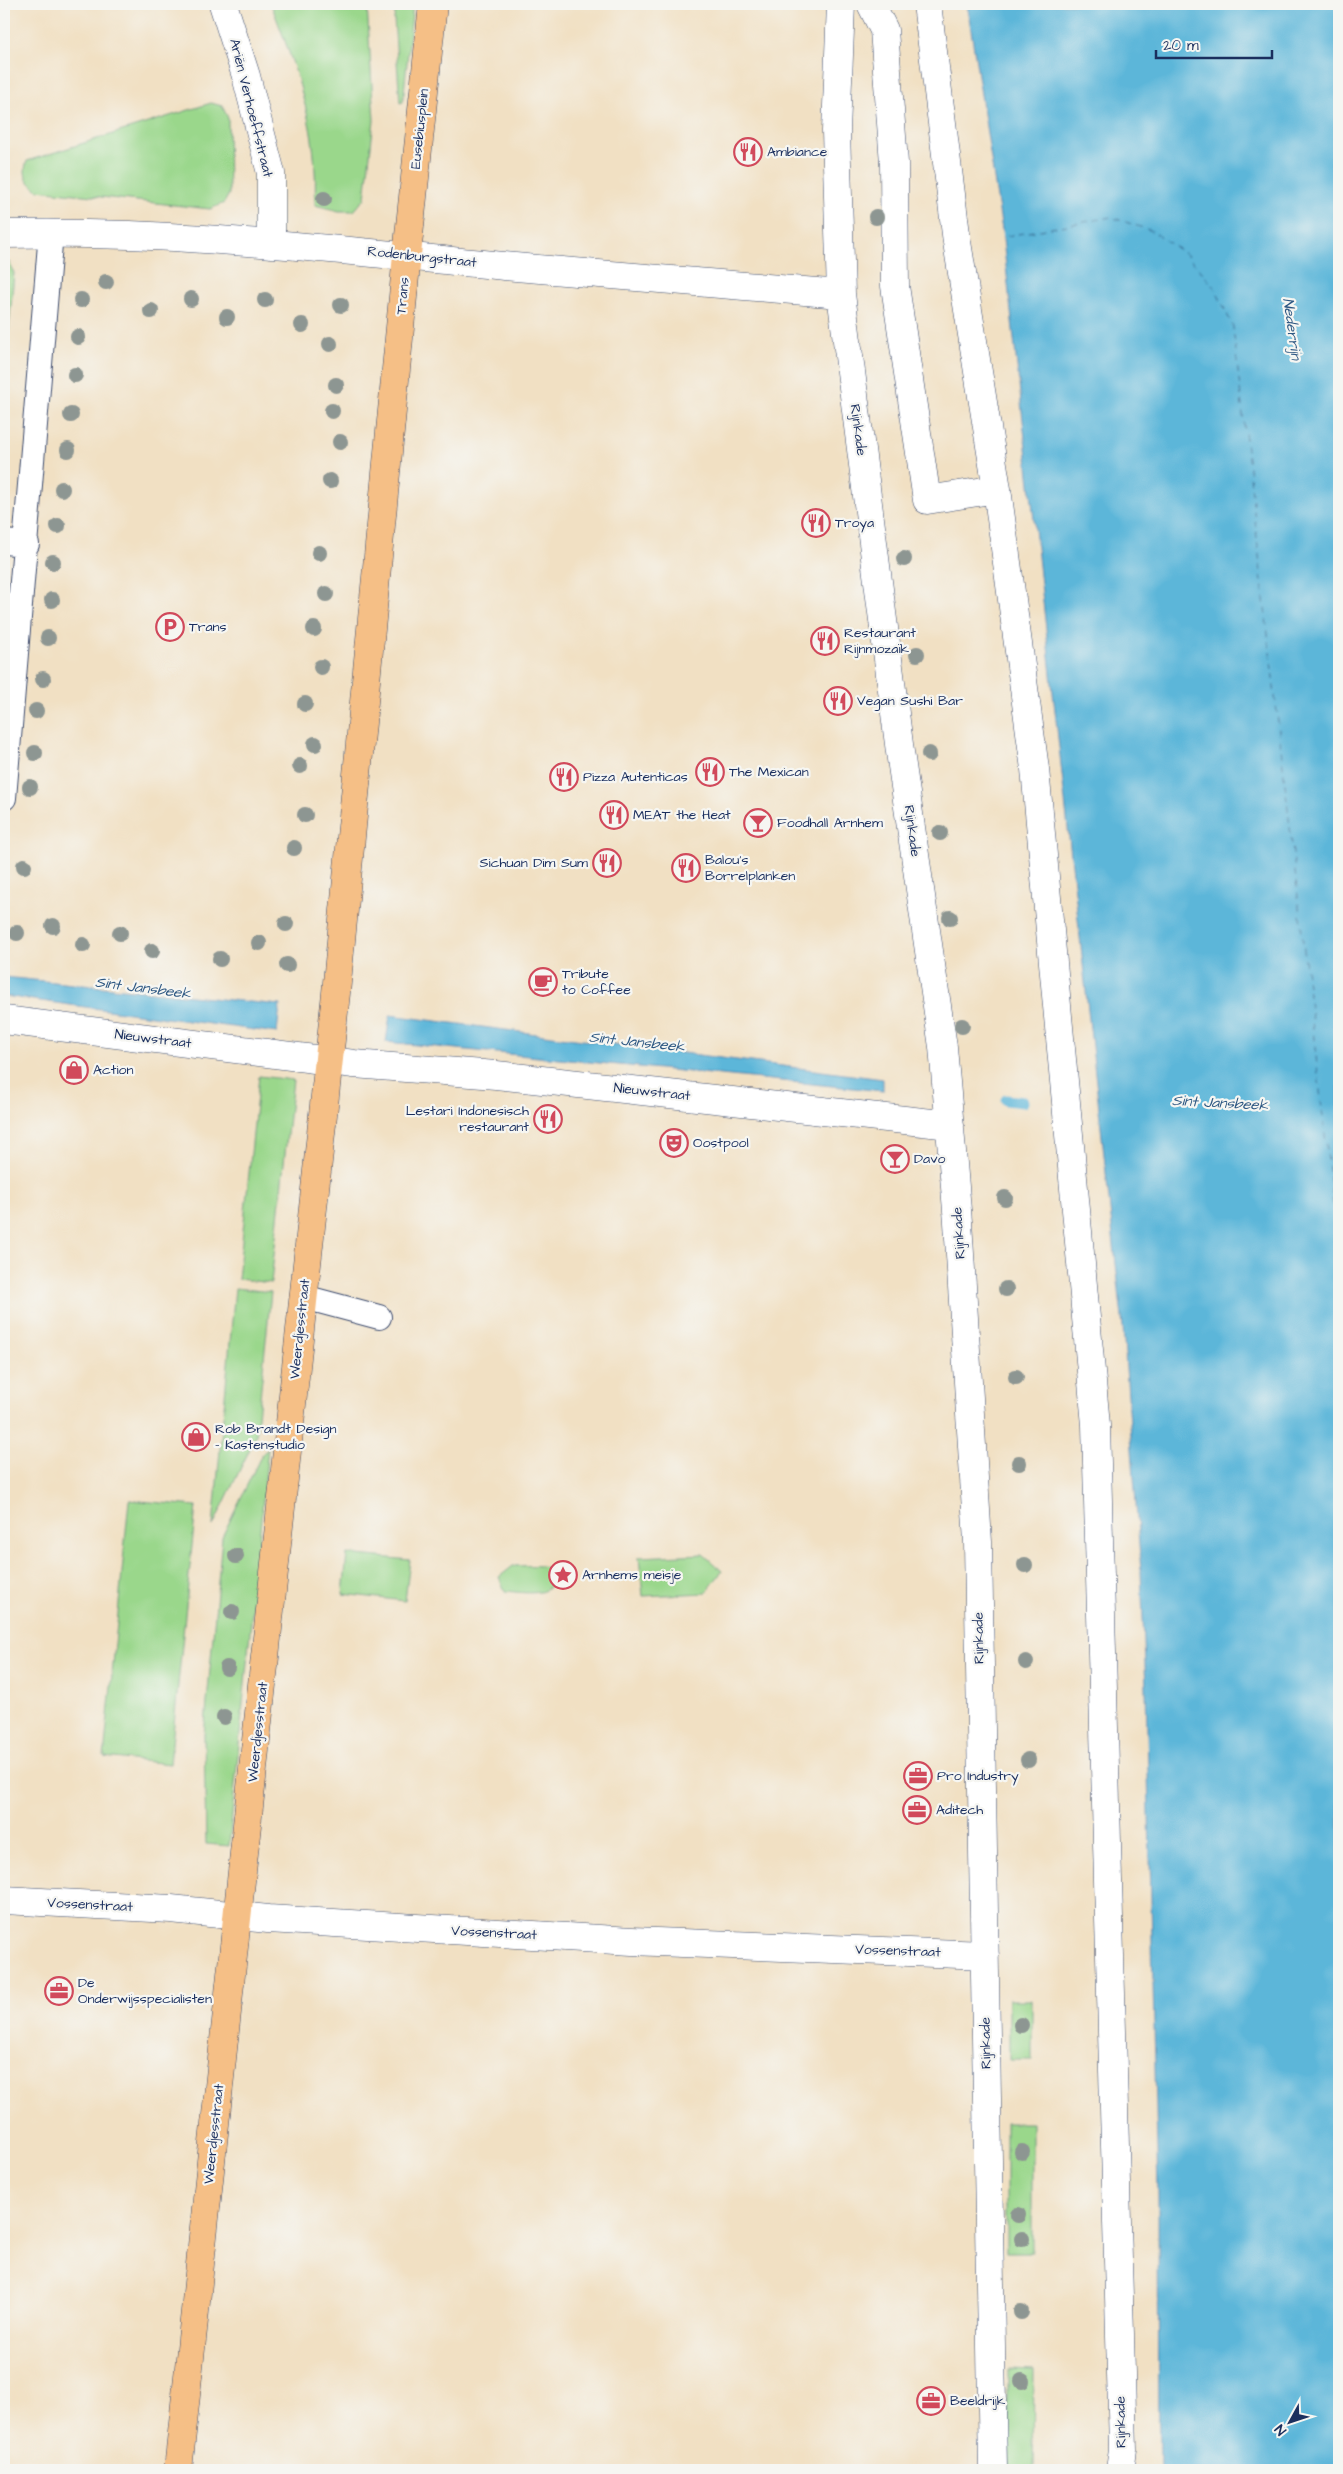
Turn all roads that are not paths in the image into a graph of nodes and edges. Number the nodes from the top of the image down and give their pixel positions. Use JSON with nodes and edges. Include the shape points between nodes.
{"nodes":[{"id":1,"x":223,"y":4,"type":"edge"},
{"id":2,"x":434,"y":4,"type":"edge"},
{"id":3,"x":841,"y":4,"type":"edge"},
{"id":4,"x":871,"y":4,"type":"edge"},
{"id":5,"x":927,"y":4,"type":"edge"},
{"id":6,"x":51,"y":232,"type":"junction"},
{"id":7,"x":4,"y":234,"type":"edge"},
{"id":8,"x":271,"y":244,"type":"junction"},
{"id":9,"x":407,"y":255,"type":"junction"},
{"id":10,"x":840,"y":294,"type":"junction"},
{"id":11,"x":997,"y":489,"type":"junction"},
{"id":12,"x":15,"y":543,"type":"edge"},
{"id":13,"x":4,"y":798,"type":"edge"},
{"id":14,"x":336,"y":993,"type":"joint"},
{"id":15,"x":4,"y":1020,"type":"edge"},
{"id":16,"x":329,"y":1060,"type":"junction"},
{"id":17,"x":950,"y":1125,"type":"junction"},
{"id":18,"x":304,"y":1297,"type":"junction"},
{"id":19,"x":379,"y":1317,"type":"dead end"},
{"id":20,"x":4,"y":1900,"type":"edge"},
{"id":21,"x":238,"y":1916,"type":"junction"},
{"id":22,"x":984,"y":1955,"type":"junction"},
{"id":23,"x":178,"y":2470,"type":"edge"},
{"id":24,"x":993,"y":2470,"type":"edge"},
{"id":25,"x":1120,"y":2470,"type":"edge"}],
"edges":[{"from":1,"to":8,"type":"street","name":"Ariën Verhoeffstraat","via":[[271,173]]},
{"from":2,"to":9,"type":"main road","name":"Eusebiusplein"},
{"from":3,"to":10,"type":"street","name":"Rijnkade","via":[[836,131]]},
{"from":4,"to":11,"type":"street","via":[[884,30],[894,163],[895,286],[927,500]]},
{"from":5,"to":11,"type":"street","name":"Rijnkade","via":[[957,242]]},
{"from":6,"to":7,"type":"street","name":"Rodenburgstraat"},
{"from":6,"to":8,"type":"street","name":"Rodenburgstraat"},
{"from":6,"to":12,"type":"lane"},
{"from":8,"to":9,"type":"street","name":"Rodenburgstraat"},
{"from":9,"to":10,"type":"street","name":"Rodenburgstraat"},
{"from":9,"to":14,"type":"main road","name":"Trans"},
{"from":10,"to":17,"type":"street","name":"Rijnkade","via":[[900,752],[943,1047]]},
{"from":11,"to":25,"type":"street","name":"Rijnkade","via":[[1035,769],[1096,1425]]},
{"from":12,"to":13,"type":"lane"},
{"from":14,"to":16,"type":"main road","name":"Weerdjesstraat"},
{"from":15,"to":16,"type":"street","name":"Nieuwstraat"},
{"from":16,"to":17,"type":"street","name":"Nieuwstraat","via":[[496,1074]]},
{"from":16,"to":18,"type":"main road","name":"Weerdjesstraat"},
{"from":17,"to":22,"type":"street","name":"Rijnkade","via":[[978,1542]]},
{"from":18,"to":19,"type":"lane"},
{"from":18,"to":21,"type":"main road","name":"Weerdjesstraat"},
{"from":20,"to":21,"type":"street","name":"Vossenstraat"},
{"from":21,"to":22,"type":"street","name":"Vossenstraat","via":[[632,1941]]},
{"from":21,"to":23,"type":"main road","name":"Weerdjesstraat"},
{"from":22,"to":24,"type":"street","name":"Rijnkade"}]}
